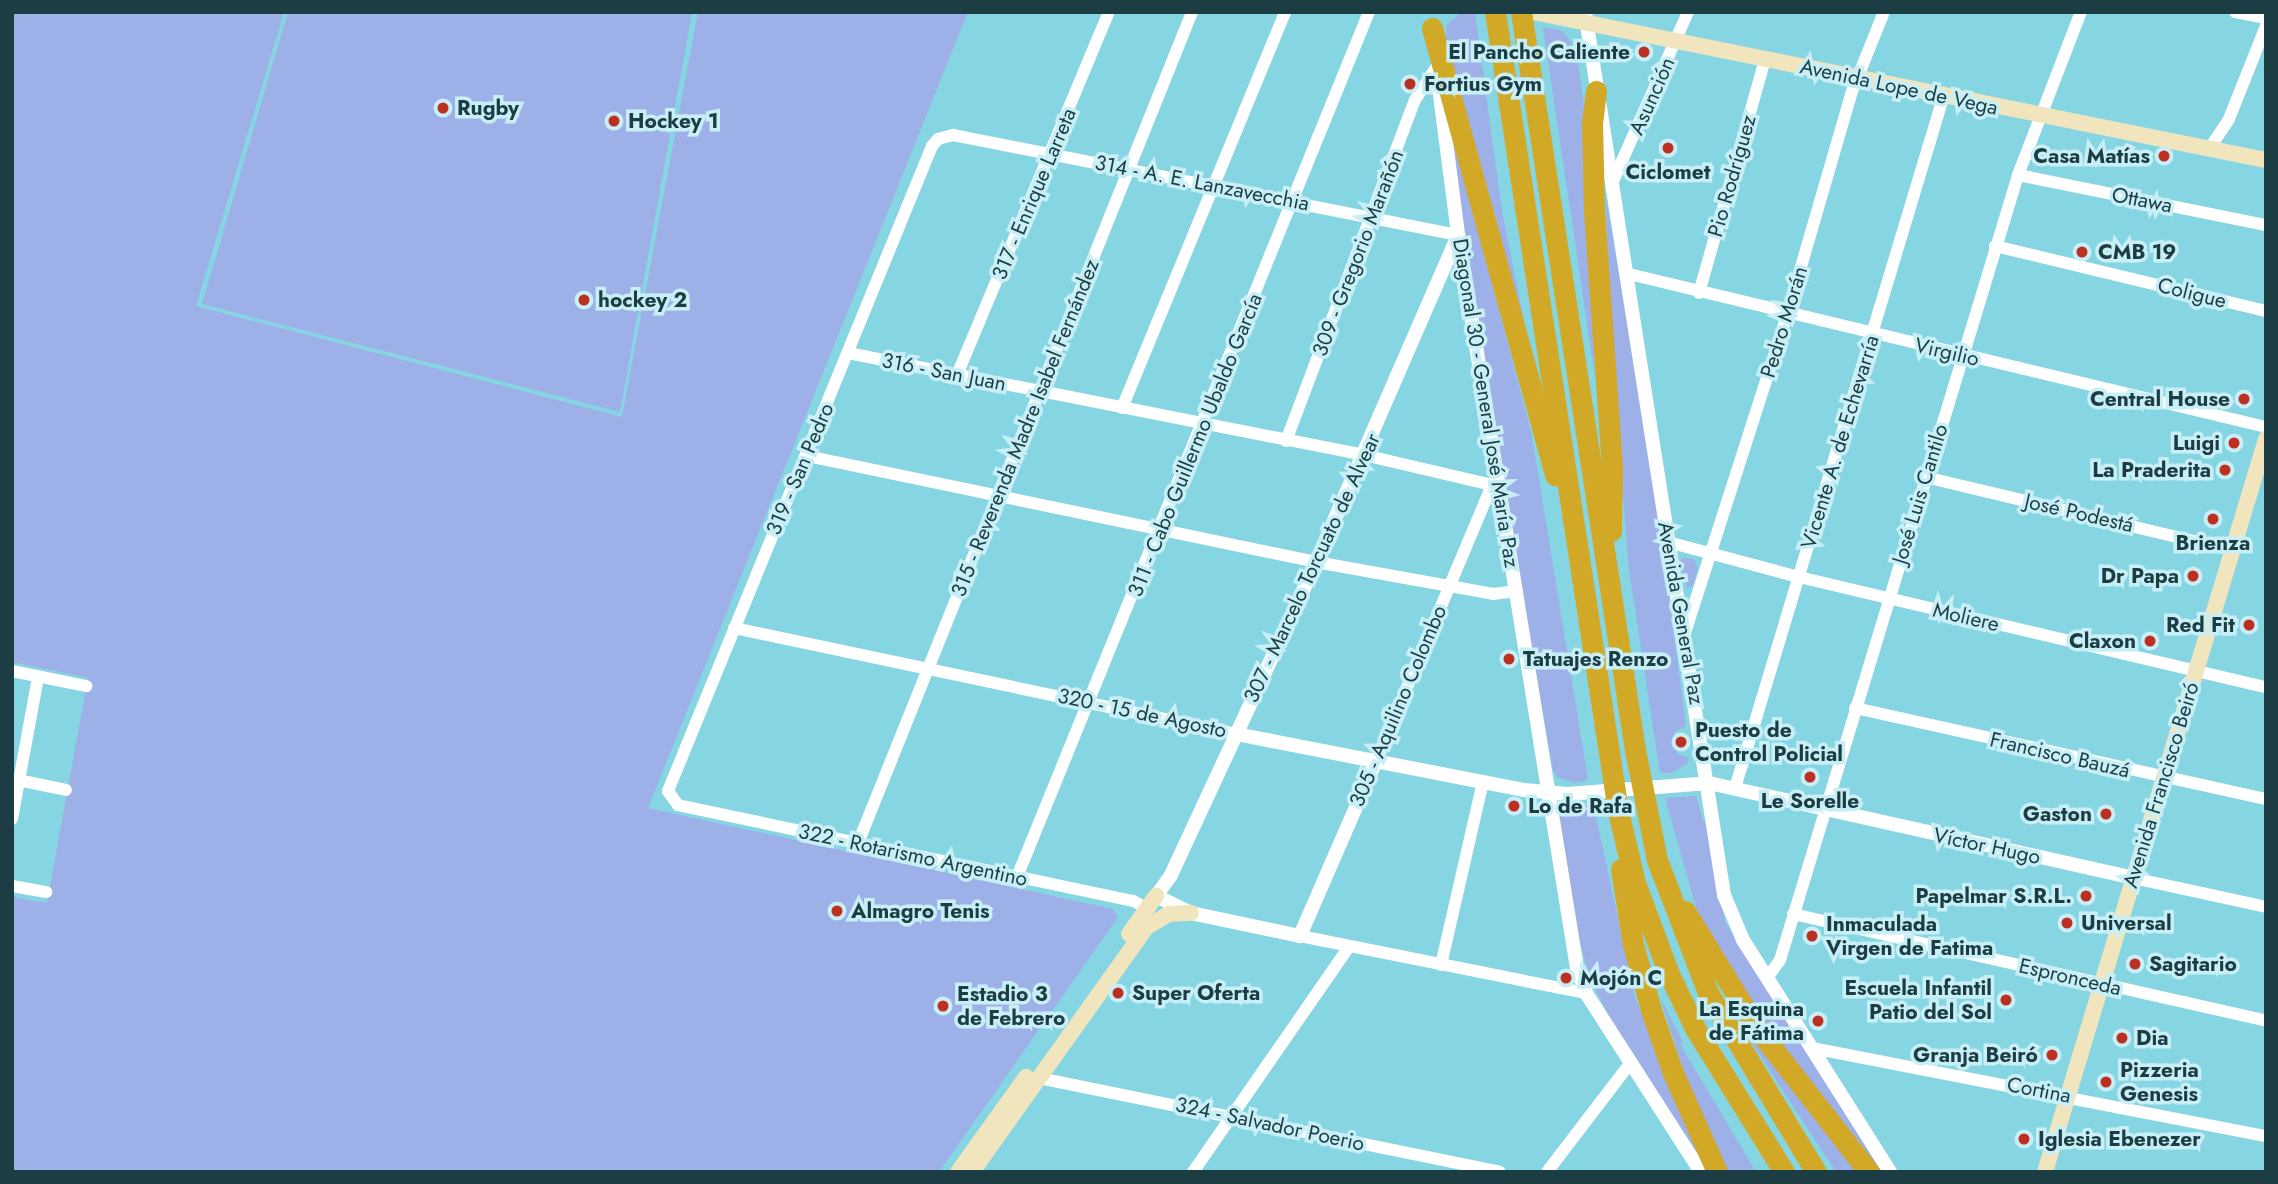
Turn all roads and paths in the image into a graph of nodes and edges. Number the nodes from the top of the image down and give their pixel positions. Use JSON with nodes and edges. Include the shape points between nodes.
{"nodes":[{"id":1,"x":1110,"y":12,"type":"edge"},
{"id":2,"x":1192,"y":12,"type":"edge"},
{"id":3,"x":1285,"y":12,"type":"edge"},
{"id":4,"x":1369,"y":12,"type":"edge"},
{"id":5,"x":1495,"y":12,"type":"edge"},
{"id":6,"x":1521,"y":12,"type":"edge"},
{"id":7,"x":1688,"y":12,"type":"edge"},
{"id":8,"x":1884,"y":12,"type":"edge"},
{"id":9,"x":2081,"y":12,"type":"edge"},
{"id":10,"x":2235,"y":12,"type":"edge"},
{"id":11,"x":1539,"y":13,"type":"edge"},
{"id":12,"x":1586,"y":18,"type":"edge"},
{"id":13,"x":2266,"y":18,"type":"edge"},
{"id":14,"x":1431,"y":20,"type":"edge"},
{"id":15,"x":2266,"y":26,"type":"edge"},
{"id":16,"x":1677,"y":40,"type":"junction"},
{"id":17,"x":1765,"y":59,"type":"junction"},
{"id":18,"x":1436,"y":68,"type":"junction"},
{"id":19,"x":1858,"y":77,"type":"junction"},
{"id":20,"x":1596,"y":91,"type":"junction"},
{"id":21,"x":1944,"y":95,"type":"junction"},
{"id":22,"x":2038,"y":116,"type":"junction"},
{"id":23,"x":945,"y":135,"type":"joint"},
{"id":24,"x":2209,"y":149,"type":"junction"},
{"id":25,"x":1052,"y":154,"type":"junction"},
{"id":26,"x":2266,"y":160,"type":"edge"},
{"id":27,"x":1129,"y":168,"type":"junction"},
{"id":28,"x":2018,"y":175,"type":"junction"},
{"id":29,"x":1614,"y":179,"type":"junction"},
{"id":30,"x":1213,"y":185,"type":"junction"},
{"id":31,"x":1295,"y":202,"type":"junction"},
{"id":32,"x":1372,"y":218,"type":"junction"},
{"id":33,"x":2266,"y":225,"type":"edge"},
{"id":34,"x":1458,"y":235,"type":"junction"},
{"id":35,"x":1995,"y":246,"type":"junction"},
{"id":36,"x":1629,"y":274,"type":"junction"},
{"id":37,"x":1699,"y":293,"type":"junction"},
{"id":38,"x":2266,"y":311,"type":"edge"},
{"id":39,"x":1787,"y":315,"type":"junction"},
{"id":40,"x":1873,"y":335,"type":"junction"},
{"id":41,"x":848,"y":353,"type":"junction"},
{"id":42,"x":1961,"y":356,"type":"junction"},
{"id":43,"x":957,"y":375,"type":"junction"},
{"id":44,"x":1040,"y":391,"type":"junction"},
{"id":45,"x":1122,"y":408,"type":"junction"},
{"id":46,"x":1203,"y":425,"type":"junction"},
{"id":47,"x":2266,"y":427,"type":"edge"},
{"id":48,"x":2266,"y":439,"type":"edge"},
{"id":49,"x":1286,"y":441,"type":"junction"},
{"id":50,"x":1364,"y":455,"type":"junction"},
{"id":51,"x":807,"y":456,"type":"junction"},
{"id":52,"x":1925,"y":477,"type":"junction"},
{"id":53,"x":1496,"y":483,"type":"junction"},
{"id":54,"x":997,"y":495,"type":"junction"},
{"id":55,"x":1161,"y":530,"type":"junction"},
{"id":56,"x":1668,"y":541,"type":"junction"},
{"id":57,"x":2232,"y":550,"type":"junction"},
{"id":58,"x":1578,"y":553,"type":"junction"},
{"id":59,"x":1710,"y":554,"type":"junction"},
{"id":60,"x":1316,"y":562,"type":"junction"},
{"id":61,"x":1799,"y":577,"type":"junction"},
{"id":62,"x":1450,"y":586,"type":"junction"},
{"id":63,"x":1610,"y":589,"type":"junction"},
{"id":64,"x":1517,"y":591,"type":"junction"},
{"id":65,"x":1888,"y":598,"type":"junction"},
{"id":66,"x":734,"y":628,"type":"junction"},
{"id":67,"x":1685,"y":633,"type":"junction"},
{"id":68,"x":931,"y":668,"type":"junction"},
{"id":69,"x":12,"y":671,"type":"edge"},
{"id":70,"x":2195,"y":671,"type":"junction"},
{"id":71,"x":38,"y":677,"type":"junction"},
{"id":72,"x":86,"y":686,"type":"dead end"},
{"id":73,"x":2266,"y":687,"type":"edge"},
{"id":74,"x":1088,"y":702,"type":"junction"},
{"id":75,"x":1855,"y":708,"type":"junction"},
{"id":76,"x":1236,"y":734,"type":"junction"},
{"id":77,"x":1377,"y":761,"type":"junction"},
{"id":78,"x":2163,"y":778,"type":"junction"},
{"id":79,"x":16,"y":780,"type":"edge"},
{"id":80,"x":1483,"y":781,"type":"junction"},
{"id":81,"x":1709,"y":783,"type":"junction"},
{"id":82,"x":1668,"y":785,"type":"joint"},
{"id":83,"x":1735,"y":788,"type":"junction"},
{"id":84,"x":66,"y":790,"type":"dead end"},
{"id":85,"x":1550,"y":792,"type":"junction"},
{"id":86,"x":2266,"y":799,"type":"edge"},
{"id":87,"x":678,"y":805,"type":"joint"},
{"id":88,"x":1825,"y":810,"type":"junction"},
{"id":89,"x":1618,"y":811,"type":"junction"},
{"id":90,"x":12,"y":819,"type":"edge"},
{"id":91,"x":858,"y":843,"type":"junction"},
{"id":92,"x":1657,"y":860,"type":"junction"},
{"id":93,"x":1017,"y":877,"type":"junction"},
{"id":94,"x":2133,"y":878,"type":"junction"},
{"id":95,"x":12,"y":886,"type":"edge"},
{"id":96,"x":46,"y":892,"type":"dead end"},
{"id":97,"x":1152,"y":902,"type":"junction"},
{"id":98,"x":2266,"y":907,"type":"edge"},
{"id":99,"x":1191,"y":913,"type":"junction"},
{"id":100,"x":1793,"y":914,"type":"junction"},
{"id":101,"x":1300,"y":936,"type":"junction"},
{"id":102,"x":1349,"y":947,"type":"junction"},
{"id":103,"x":1441,"y":965,"type":"junction"},
{"id":104,"x":1767,"y":978,"type":"junction"},
{"id":105,"x":2100,"y":984,"type":"junction"},
{"id":106,"x":1586,"y":993,"type":"junction"},
{"id":107,"x":2266,"y":1021,"type":"edge"},
{"id":108,"x":1812,"y":1048,"type":"junction"},
{"id":109,"x":1631,"y":1062,"type":"junction"},
{"id":110,"x":1039,"y":1078,"type":"junction"},
{"id":111,"x":2068,"y":1096,"type":"junction"},
{"id":112,"x":1232,"y":1117,"type":"junction"},
{"id":113,"x":2266,"y":1136,"type":"edge"},
{"id":114,"x":958,"y":1172,"type":"edge"},
{"id":115,"x":972,"y":1172,"type":"edge"},
{"id":116,"x":1193,"y":1172,"type":"edge"},
{"id":117,"x":1500,"y":1172,"type":"edge"},
{"id":118,"x":1547,"y":1172,"type":"edge"},
{"id":119,"x":1701,"y":1172,"type":"edge"},
{"id":120,"x":1717,"y":1172,"type":"edge"},
{"id":121,"x":1784,"y":1172,"type":"edge"},
{"id":122,"x":1816,"y":1172,"type":"edge"},
{"id":123,"x":1869,"y":1172,"type":"edge"},
{"id":124,"x":1890,"y":1172,"type":"edge"},
{"id":125,"x":2045,"y":1172,"type":"edge"}],
"edges":[{"from":1,"to":25,"type":"street","name":"317 - Enrique Larreta"},
{"from":2,"to":27,"type":"street","name":"315 - Reverenda Madre Isabel Fernández"},
{"from":3,"to":30,"type":"street"},
{"from":4,"to":31,"type":"street","name":"311 - Cabo Guillermo Ubaldo García"},
{"from":5,"to":58,"type":"highway"},
{"from":6,"to":63,"type":"highway"},
{"from":7,"to":16,"type":"street","name":"Asunción"},
{"from":8,"to":19,"type":"street","name":"Pedro Morán"},
{"from":9,"to":22,"type":"street","name":"José Luis Cantilo"},
{"from":10,"to":13,"type":"street"},
{"from":11,"to":12,"type":"main road","name":"Avenida Lope de Vega"},
{"from":12,"to":16,"type":"main road","name":"Avenida Lope de Vega"},
{"from":12,"to":20,"type":"street","name":"Avenida General Paz"},
{"from":14,"to":18,"type":"street","name":"Diagonal 30 - General José María Paz"},
{"from":14,"to":58,"type":"highway"},
{"from":15,"to":24,"type":"street","via":[[2230,119]]},
{"from":16,"to":17,"type":"main road","name":"Avenida Lope de Vega"},
{"from":16,"to":29,"type":"street","name":"Asunción"},
{"from":17,"to":19,"type":"main road","name":"Avenida Lope de Vega"},
{"from":17,"to":37,"type":"street","name":"Pio Rodríguez"},
{"from":18,"to":32,"type":"street","name":"309 - Gregorio Marañón","via":[[1415,100]]},
{"from":18,"to":34,"type":"street","name":"Diagonal 30 - General José María Paz"},
{"from":19,"to":21,"type":"main road","name":"Avenida Lope de Vega"},
{"from":19,"to":39,"type":"street","name":"Pedro Morán"},
{"from":20,"to":29,"type":"street","name":"Avenida General Paz"},
{"from":20,"to":63,"type":"highway","via":[[1594,210],[1612,469]]},
{"from":21,"to":22,"type":"main road","name":"Avenida Lope de Vega"},
{"from":21,"to":40,"type":"street","name":"Vicente A. de Echevarría"},
{"from":22,"to":24,"type":"main road","name":"Avenida Lope de Vega"},
{"from":22,"to":28,"type":"street","name":"José Luis Cantilo"},
{"from":23,"to":25,"type":"street","name":"314 - A. E. Lanzavecchia"},
{"from":23,"to":41,"type":"street","name":"319 - San Pedro","via":[[932,146]]},
{"from":24,"to":26,"type":"main road","name":"Avenida Lope de Vega"},
{"from":25,"to":27,"type":"street","name":"314 - A. E. Lanzavecchia"},
{"from":25,"to":43,"type":"street","name":"317 - Enrique Larreta"},
{"from":27,"to":30,"type":"street","name":"314 - A. E. Lanzavecchia"},
{"from":27,"to":44,"type":"street","name":"315 - Reverenda Madre Isabel Fernández"},
{"from":28,"to":33,"type":"street","name":"Ottawa"},
{"from":28,"to":35,"type":"street","name":"José Luis Cantilo"},
{"from":29,"to":36,"type":"street","name":"Avenida General Paz"},
{"from":30,"to":31,"type":"street","name":"314 - A. E. Lanzavecchia"},
{"from":30,"to":45,"type":"street"},
{"from":31,"to":32,"type":"street","name":"314 - A. E. Lanzavecchia"},
{"from":31,"to":46,"type":"street","name":"311 - Cabo Guillermo Ubaldo García"},
{"from":32,"to":34,"type":"street","name":"314 - A. E. Lanzavecchia"},
{"from":32,"to":49,"type":"street","name":"309 - Gregorio Marañón"},
{"from":34,"to":50,"type":"street","name":"307 - Marcelo Torcuato de Alvear"},
{"from":34,"to":53,"type":"street","name":"Diagonal 30 - General José María Paz"},
{"from":35,"to":38,"type":"street","name":"Coligue"},
{"from":35,"to":42,"type":"street","name":"José Luis Cantilo"},
{"from":36,"to":37,"type":"street","name":"Virgilio"},
{"from":36,"to":56,"type":"street","name":"Avenida General Paz"},
{"from":37,"to":39,"type":"street","name":"Virgilio"},
{"from":39,"to":40,"type":"street","name":"Virgilio"},
{"from":39,"to":59,"type":"street","name":"Pedro Morán"},
{"from":40,"to":42,"type":"street","name":"Virgilio"},
{"from":40,"to":61,"type":"street","name":"Vicente A. de Echevarría"},
{"from":41,"to":43,"type":"street","name":"316 - San Juan"},
{"from":41,"to":51,"type":"street","name":"319 - San Pedro"},
{"from":42,"to":47,"type":"street","name":"Virgilio"},
{"from":42,"to":52,"type":"street","name":"José Luis Cantilo"},
{"from":43,"to":44,"type":"street","name":"316 - San Juan"},
{"from":44,"to":45,"type":"street","name":"316 - San Juan"},
{"from":44,"to":54,"type":"street","name":"315 - Reverenda Madre Isabel Fernández"},
{"from":45,"to":46,"type":"street","name":"316 - San Juan"},
{"from":46,"to":49,"type":"street","name":"316 - San Juan"},
{"from":46,"to":55,"type":"street","name":"311 - Cabo Guillermo Ubaldo García"},
{"from":48,"to":57,"type":"main road","name":"Avenida Francisco Beiró"},
{"from":49,"to":50,"type":"street","name":"316 - San Juan"},
{"from":50,"to":53,"type":"street","name":"316 - San Juan"},
{"from":50,"to":60,"type":"street","name":"307 - Marcelo Torcuato de Alvear"},
{"from":51,"to":54,"type":"street"},
{"from":51,"to":66,"type":"street","name":"319 - San Pedro"},
{"from":52,"to":57,"type":"street","name":"José Podestá"},
{"from":52,"to":65,"type":"street","name":"José Luis Cantilo"},
{"from":53,"to":62,"type":"street","name":"305 - Aquilino Colombo"},
{"from":53,"to":64,"type":"street","name":"Diagonal 30 - General José María Paz"},
{"from":54,"to":55,"type":"street"},
{"from":54,"to":68,"type":"street","name":"315 - Reverenda Madre Isabel Fernández"},
{"from":55,"to":60,"type":"street"},
{"from":55,"to":74,"type":"street","name":"311 - Cabo Guillermo Ubaldo García"},
{"from":56,"to":59,"type":"street","name":"Moliere"},
{"from":56,"to":67,"type":"street","name":"Avenida General Paz"},
{"from":57,"to":70,"type":"main road","name":"Avenida Francisco Beiró"},
{"from":58,"to":89,"type":"highway"},
{"from":59,"to":61,"type":"street","name":"Moliere"},
{"from":59,"to":67,"type":"street","name":"Pedro Morán"},
{"from":60,"to":62,"type":"street"},
{"from":60,"to":76,"type":"street","name":"307 - Marcelo Torcuato de Alvear"},
{"from":61,"to":65,"type":"street","name":"Moliere"},
{"from":61,"to":83,"type":"street","name":"Vicente A. de Echevarría"},
{"from":62,"to":64,"type":"street","via":[[1493,594]]},
{"from":62,"to":77,"type":"street","name":"305 - Aquilino Colombo"},
{"from":63,"to":92,"type":"highway"},
{"from":64,"to":85,"type":"street","name":"Diagonal 30 - General José María Paz"},
{"from":65,"to":70,"type":"street","name":"Moliere"},
{"from":65,"to":75,"type":"street","name":"José Luis Cantilo"},
{"from":66,"to":68,"type":"street","name":"320 - 15 de Agosto"},
{"from":66,"to":87,"type":"street","name":"319 - San Pedro","via":[[668,784],[670,798]]},
{"from":67,"to":81,"type":"street","name":"Avenida General Paz"},
{"from":68,"to":74,"type":"street","name":"320 - 15 de Agosto"},
{"from":68,"to":91,"type":"street","name":"315 - Reverenda Madre Isabel Fernández"},
{"from":69,"to":71,"type":"street"},
{"from":70,"to":73,"type":"street","name":"Moliere"},
{"from":70,"to":78,"type":"main road","name":"Avenida Francisco Beiró"},
{"from":71,"to":72,"type":"street"},
{"from":71,"to":79,"type":"street"},
{"from":74,"to":76,"type":"street","name":"320 - 15 de Agosto"},
{"from":74,"to":93,"type":"street","name":"311 - Cabo Guillermo Ubaldo García"},
{"from":75,"to":78,"type":"street","name":"Francisco Bauzá"},
{"from":75,"to":88,"type":"street","name":"José Luis Cantilo"},
{"from":76,"to":77,"type":"street","name":"320 - 15 de Agosto"},
{"from":76,"to":97,"type":"street","name":"307 - Marcelo Torcuato de Alvear","via":[[1171,876]]},
{"from":77,"to":80,"type":"street","name":"320 - 15 de Agosto"},
{"from":77,"to":101,"type":"street","name":"305 - Aquilino Colombo"},
{"from":78,"to":86,"type":"street","name":"Francisco Bauzá"},
{"from":78,"to":94,"type":"main road","name":"Avenida Francisco Beiró"},
{"from":79,"to":84,"type":"street"},
{"from":79,"to":90,"type":"street"},
{"from":80,"to":85,"type":"street","name":"320 - 15 de Agosto"},
{"from":80,"to":103,"type":"street"},
{"from":81,"to":82,"type":"street","name":"Víctor Hugo"},
{"from":81,"to":83,"type":"street","name":"Víctor Hugo"},
{"from":81,"to":104,"type":"street","name":"Avenida General Paz","via":[[1729,910]]},
{"from":82,"to":85,"type":"street","name":"320 - 15 de Agosto"},
{"from":83,"to":88,"type":"street","name":"Víctor Hugo"},
{"from":85,"to":106,"type":"street","name":"Diagonal 30 - General José María Paz","via":[[1574,952]]},
{"from":87,"to":91,"type":"street","name":"322 - Rotarismo Argentino"},
{"from":88,"to":94,"type":"street","name":"Víctor Hugo"},
{"from":88,"to":100,"type":"street","name":"José Luis Cantilo"},
{"from":89,"to":120,"type":"highway","via":[[1622,888],[1644,983],[1673,1073]]},
{"from":89,"to":121,"type":"highway","via":[[1635,883],[1669,974],[1696,1030]]},
{"from":91,"to":93,"type":"street","name":"322 - Rotarismo Argentino"},
{"from":92,"to":122,"type":"highway","via":[[1708,993]]},
{"from":92,"to":123,"type":"highway","via":[[1728,986]]},
{"from":93,"to":97,"type":"street","name":"322 - Rotarismo Argentino"},
{"from":94,"to":98,"type":"street","name":"Víctor Hugo"},
{"from":94,"to":105,"type":"main road","name":"Avenida Francisco Beiró"},
{"from":95,"to":96,"type":"street"},
{"from":97,"to":99,"type":"street","name":"322 - Rotarismo Argentino"},
{"from":97,"to":114,"type":"main road"},
{"from":99,"to":101,"type":"street","name":"322 - Rotarismo Argentino"},
{"from":99,"to":110,"type":"main road","via":[[1169,914],[1147,927]]},
{"from":100,"to":104,"type":"street","name":"José Luis Cantilo","via":[[1780,960]]},
{"from":100,"to":105,"type":"street","name":"Espronceda"},
{"from":101,"to":102,"type":"street","name":"322 - Rotarismo Argentino"},
{"from":102,"to":103,"type":"street","name":"322 - Rotarismo Argentino"},
{"from":102,"to":112,"type":"street"},
{"from":103,"to":106,"type":"street","name":"322 - Rotarismo Argentino"},
{"from":104,"to":108,"type":"street","name":"Avenida General Paz"},
{"from":105,"to":107,"type":"street","name":"Espronceda"},
{"from":105,"to":111,"type":"main road","name":"Avenida Francisco Beiró"},
{"from":106,"to":109,"type":"street","name":"Diagonal 30 - General José María Paz"},
{"from":108,"to":111,"type":"street","name":"Cortina"},
{"from":108,"to":124,"type":"street","name":"Avenida General Paz"},
{"from":109,"to":118,"type":"street"},
{"from":109,"to":119,"type":"street","name":"Diagonal 30 - General José María Paz"},
{"from":110,"to":112,"type":"street","name":"324 - Salvador Poerio"},
{"from":110,"to":115,"type":"main road"},
{"from":111,"to":113,"type":"street","name":"Cortina"},
{"from":111,"to":125,"type":"main road","name":"Avenida Francisco Beiró"},
{"from":112,"to":116,"type":"street"},
{"from":112,"to":117,"type":"street","name":"324 - Salvador Poerio"}]}
